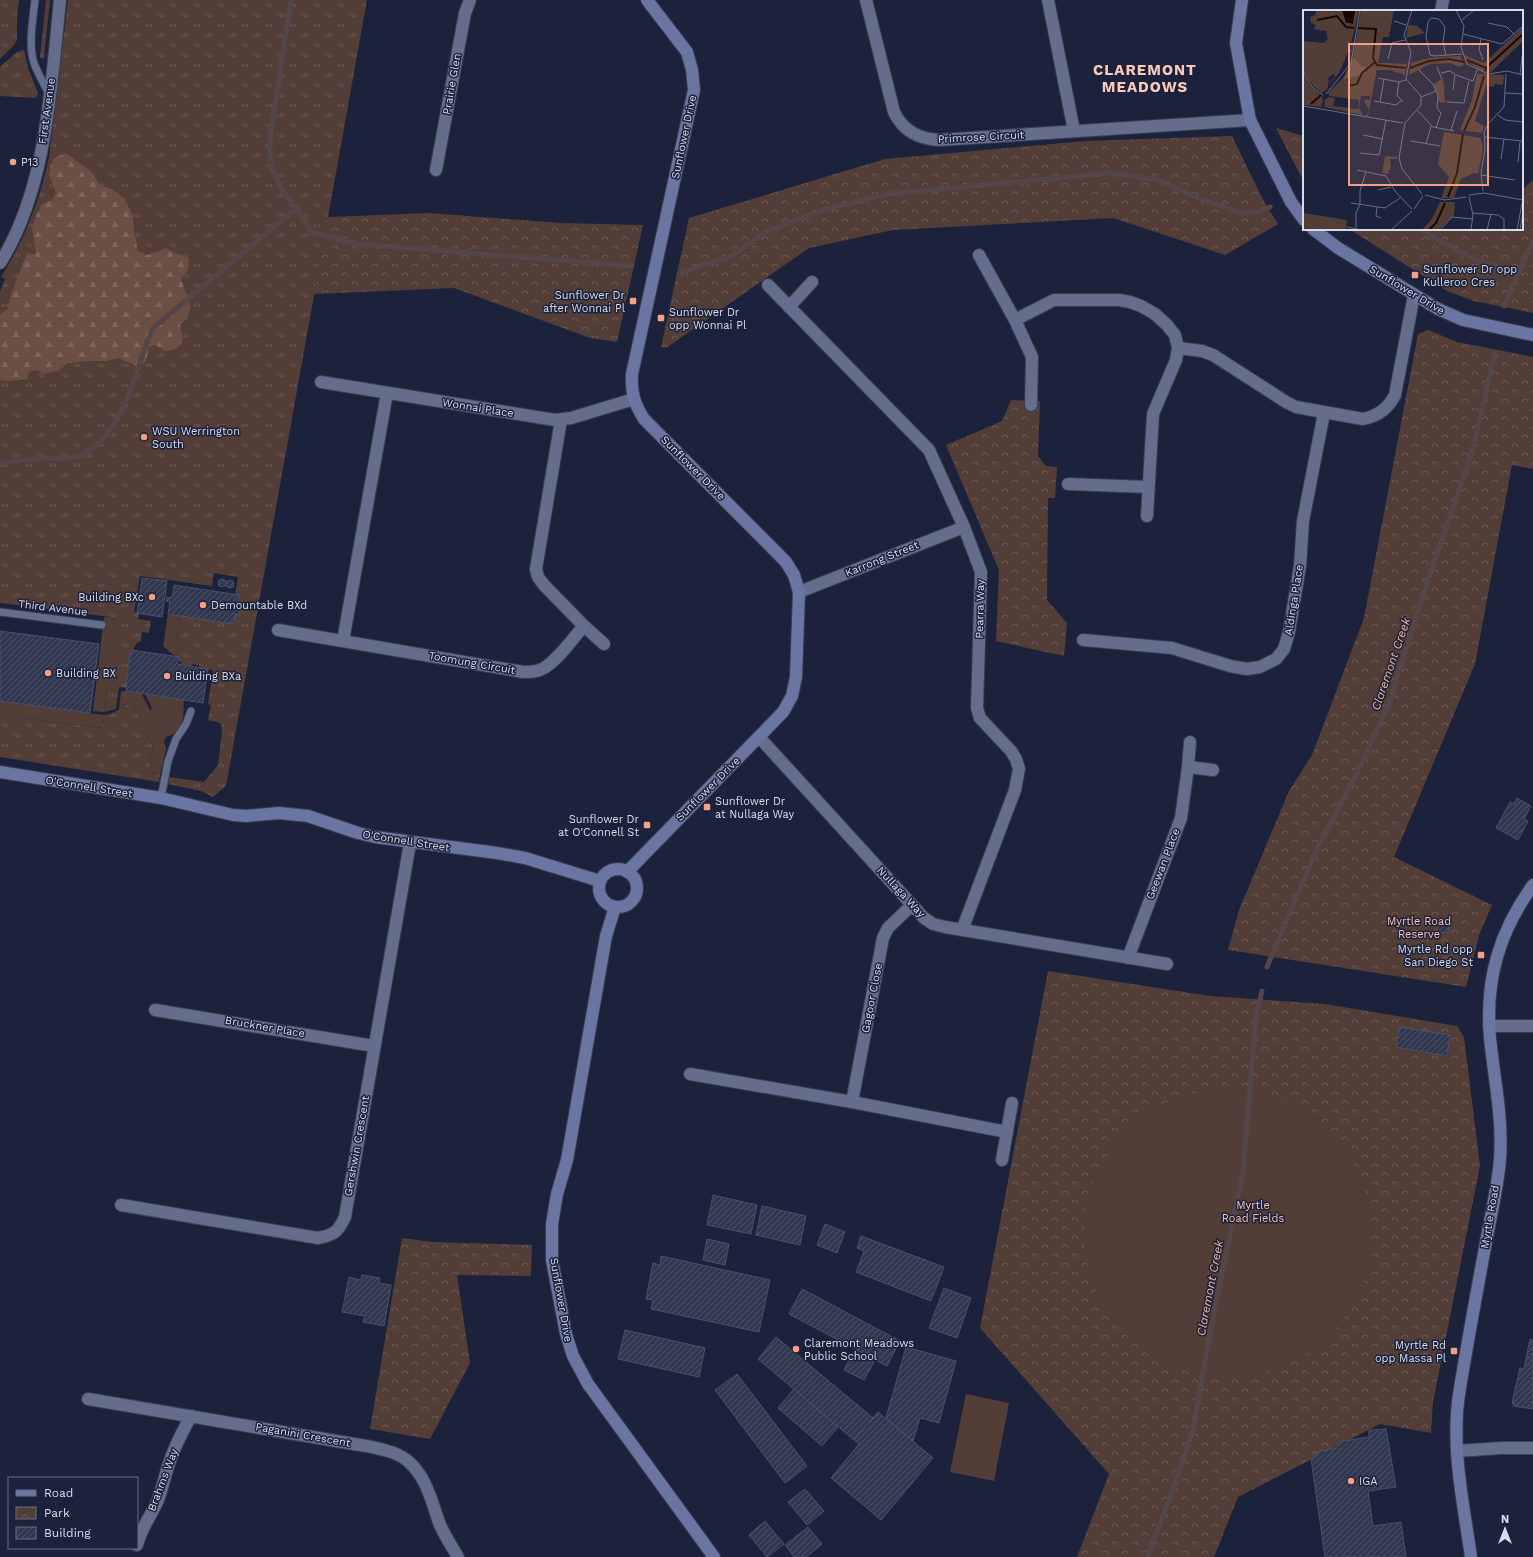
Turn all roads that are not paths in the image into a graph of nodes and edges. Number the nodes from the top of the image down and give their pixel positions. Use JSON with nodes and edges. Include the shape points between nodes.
{"nodes":[{"id":1,"x":35,"y":0,"type":"edge"},
{"id":2,"x":60,"y":0,"type":"edge"},
{"id":3,"x":470,"y":0,"type":"edge"},
{"id":4,"x":647,"y":0,"type":"edge"},
{"id":5,"x":866,"y":0,"type":"edge"},
{"id":6,"x":1048,"y":0,"type":"edge"},
{"id":7,"x":1242,"y":0,"type":"edge"},
{"id":8,"x":1443,"y":0,"type":"edge"},
{"id":9,"x":1441,"y":10,"type":"edge"},
{"id":10,"x":49,"y":95,"type":"junction"},
{"id":11,"x":1250,"y":120,"type":"junction"},
{"id":12,"x":1074,"y":131,"type":"junction"},
{"id":13,"x":436,"y":170,"type":"dead end"},
{"id":14,"x":1303,"y":219,"type":"edge"},
{"id":15,"x":1314,"y":230,"type":"edge"},
{"id":16,"x":979,"y":255,"type":"dead end"},
{"id":17,"x":0,"y":263,"type":"edge"},
{"id":18,"x":812,"y":282,"type":"dead end"},
{"id":19,"x":768,"y":285,"type":"dead end"},
{"id":20,"x":1414,"y":295,"type":"junction"},
{"id":21,"x":789,"y":306,"type":"junction"},
{"id":22,"x":1014,"y":320,"type":"junction"},
{"id":23,"x":1533,"y":335,"type":"edge"},
{"id":24,"x":1178,"y":348,"type":"junction"},
{"id":25,"x":321,"y":382,"type":"dead end"},
{"id":26,"x":387,"y":393,"type":"junction"},
{"id":27,"x":634,"y":398,"type":"junction"},
{"id":28,"x":1031,"y":405,"type":"dead end"},
{"id":29,"x":1324,"y":413,"type":"junction"},
{"id":30,"x":561,"y":420,"type":"junction"},
{"id":31,"x":1068,"y":484,"type":"dead end"},
{"id":32,"x":1148,"y":487,"type":"junction"},
{"id":33,"x":1147,"y":516,"type":"dead end"},
{"id":34,"x":964,"y":527,"type":"junction"},
{"id":35,"x":799,"y":592,"type":"junction"},
{"id":36,"x":0,"y":612,"type":"edge"},
{"id":37,"x":102,"y":625,"type":"dead end"},
{"id":38,"x":584,"y":626,"type":"junction"},
{"id":39,"x":278,"y":630,"type":"dead end"},
{"id":40,"x":1083,"y":640,"type":"dead end"},
{"id":41,"x":344,"y":641,"type":"junction"},
{"id":42,"x":604,"y":644,"type":"dead end"},
{"id":43,"x":191,"y":711,"type":"dead end"},
{"id":44,"x":759,"y":737,"type":"junction"},
{"id":45,"x":1190,"y":742,"type":"dead end"},
{"id":46,"x":1188,"y":767,"type":"junction"},
{"id":47,"x":1213,"y":770,"type":"dead end"},
{"id":48,"x":0,"y":772,"type":"edge"},
{"id":49,"x":161,"y":798,"type":"junction"},
{"id":50,"x":410,"y":843,"type":"junction"},
{"id":51,"x":627,"y":872,"type":"junction"},
{"id":52,"x":600,"y":881,"type":"junction"},
{"id":53,"x":1533,"y":885,"type":"edge"},
{"id":54,"x":912,"y":905,"type":"junction"},
{"id":55,"x":615,"y":907,"type":"junction"},
{"id":56,"x":962,"y":930,"type":"junction"},
{"id":57,"x":1128,"y":958,"type":"junction"},
{"id":58,"x":1167,"y":964,"type":"dead end"},
{"id":59,"x":155,"y":1010,"type":"dead end"},
{"id":60,"x":1489,"y":1026,"type":"junction"},
{"id":61,"x":1533,"y":1026,"type":"edge"},
{"id":62,"x":374,"y":1046,"type":"junction"},
{"id":63,"x":690,"y":1074,"type":"dead end"},
{"id":64,"x":852,"y":1102,"type":"junction"},
{"id":65,"x":1012,"y":1103,"type":"dead end"},
{"id":66,"x":1007,"y":1132,"type":"junction"},
{"id":67,"x":1002,"y":1160,"type":"dead end"},
{"id":68,"x":121,"y":1205,"type":"dead end"},
{"id":69,"x":88,"y":1399,"type":"dead end"},
{"id":70,"x":190,"y":1416,"type":"junction"},
{"id":71,"x":1533,"y":1448,"type":"edge"},
{"id":72,"x":1457,"y":1451,"type":"junction"},
{"id":73,"x":138,"y":1543,"type":"edge"},
{"id":74,"x":458,"y":1557,"type":"edge"},
{"id":75,"x":714,"y":1557,"type":"edge"},
{"id":76,"x":1471,"y":1557,"type":"edge"}],
"edges":[{"from":1,"to":10,"type":"lane","via":[[32,31],[34,64]]},
{"from":2,"to":10,"type":"street","name":"First Avenue"},
{"from":3,"to":13,"type":"street","name":"Prairie Glen","via":[[465,13]]},
{"from":4,"to":27,"type":"street","name":"Sunflower Drive","via":[[687,52],[694,90],[632,374]]},
{"from":5,"to":12,"type":"street","name":"Primrose Circuit","via":[[894,112],[901,123],[914,134],[926,139],[939,140]]},
{"from":6,"to":12,"type":"street"},
{"from":7,"to":11,"type":"street","via":[[1236,43]]},
{"from":8,"to":9,"type":"street"},
{"from":10,"to":17,"type":"street","name":"First Avenue","via":[[35,180],[23,216]]},
{"from":11,"to":12,"type":"street","name":"Primrose Circuit"},
{"from":11,"to":14,"type":"street","via":[[1291,202]]},
{"from":15,"to":20,"type":"street","name":"Sunflower Drive","via":[[1338,248]]},
{"from":16,"to":22,"type":"street"},
{"from":18,"to":21,"type":"street"},
{"from":19,"to":21,"type":"street","name":"Pearra Way"},
{"from":20,"to":23,"type":"street","name":"Sunflower Drive","via":[[1463,320]]},
{"from":20,"to":29,"type":"street","via":[[1395,395],[1387,408],[1363,419]]},
{"from":21,"to":34,"type":"street","name":"Pearra Way","via":[[928,450]]},
{"from":22,"to":24,"type":"street","via":[[1054,300],[1119,300],[1141,306],[1162,319],[1175,335]]},
{"from":22,"to":28,"type":"street","via":[[1032,357]]},
{"from":24,"to":29,"type":"street","via":[[1213,355],[1291,405]]},
{"from":24,"to":32,"type":"street","via":[[1172,371],[1153,414]]},
{"from":25,"to":26,"type":"street","name":"Wonnai Place"},
{"from":26,"to":30,"type":"street","name":"Wonnai Place"},
{"from":26,"to":41,"type":"street"},
{"from":27,"to":30,"type":"street","name":"Wonnai Place"},
{"from":27,"to":35,"type":"street","name":"Sunflower Drive","via":[[644,419],[786,562],[794,575]]},
{"from":29,"to":40,"type":"street","name":"Aldinga Place","via":[[1303,521],[1300,566],[1289,632],[1284,649],[1276,659],[1260,668],[1247,668],[1230,666],[1172,648]]},
{"from":30,"to":38,"type":"street","via":[[536,569],[544,585]]},
{"from":31,"to":32,"type":"street"},
{"from":32,"to":33,"type":"street"},
{"from":34,"to":35,"type":"street","name":"Karrong Street"},
{"from":34,"to":56,"type":"street","name":"Pearra Way","via":[[981,572],[977,708],[980,718],[1011,751],[1020,769],[1015,790]]},
{"from":35,"to":44,"type":"street","name":"Sunflower Drive","via":[[796,677],[792,696],[783,712]]},
{"from":36,"to":37,"type":"lane","name":"Third Avenue"},
{"from":38,"to":41,"type":"street","name":"Toomung Circuit","via":[[552,662],[534,672]]},
{"from":38,"to":42,"type":"street"},
{"from":39,"to":41,"type":"street","name":"Toomung Circuit"},
{"from":43,"to":49,"type":"lane","via":[[168,761]]},
{"from":44,"to":51,"type":"street","name":"Sunflower Drive"},
{"from":44,"to":54,"type":"street","name":"Nullaga Way"},
{"from":45,"to":46,"type":"street","name":"Geewan Place"},
{"from":46,"to":47,"type":"street"},
{"from":46,"to":57,"type":"street","name":"Geewan Place","via":[[1180,818]]},
{"from":48,"to":49,"type":"street","name":"O'Connell Street"},
{"from":49,"to":50,"type":"street","name":"O'Connell Street","via":[[233,815],[279,813],[308,816],[358,833]]},
{"from":50,"to":52,"type":"street","name":"O'Connell Street","via":[[525,858]]},
{"from":50,"to":62,"type":"street","name":"Gershwin Crescent"},
{"from":51,"to":52,"type":"street","via":[[614,869]]},
{"from":51,"to":55,"type":"street","via":[[637,886],[635,897],[626,906]]},
{"from":52,"to":55,"type":"street","via":[[598,886],[601,898],[609,906]]},
{"from":53,"to":60,"type":"street","name":"Myrtle Road","via":[[1508,926],[1497,956],[1490,992]]},
{"from":54,"to":56,"type":"street","name":"Nullaga Way","via":[[933,924]]},
{"from":54,"to":64,"type":"street","name":"Gagoor Close","via":[[888,928],[883,938]]},
{"from":55,"to":75,"type":"street","name":"Sunflower Drive","via":[[606,936],[567,1160],[554,1212],[552,1260],[566,1334],[573,1356],[588,1384]]},
{"from":56,"to":57,"type":"street","name":"Nullaga Way"},
{"from":57,"to":58,"type":"street","name":"Nullaga Way"},
{"from":59,"to":62,"type":"street","name":"Bruckner Place"},
{"from":60,"to":61,"type":"street"},
{"from":60,"to":72,"type":"street","name":"Myrtle Road","via":[[1501,1132],[1500,1158],[1456,1408]]},
{"from":62,"to":68,"type":"street","name":"Gershwin Crescent","via":[[345,1217],[335,1233],[318,1238]]},
{"from":63,"to":64,"type":"street"},
{"from":64,"to":66,"type":"street"},
{"from":65,"to":66,"type":"street"},
{"from":66,"to":67,"type":"street"},
{"from":69,"to":70,"type":"street","name":"Paganini Crescent"},
{"from":70,"to":73,"type":"street","name":"Brahms Way","via":[[170,1460],[160,1494],[142,1528]]},
{"from":70,"to":74,"type":"street","name":"Paganini Crescent","via":[[372,1447],[399,1455],[408,1461],[423,1480],[441,1526]]},
{"from":71,"to":72,"type":"street"},
{"from":72,"to":76,"type":"street","name":"Myrtle Road"}]}
